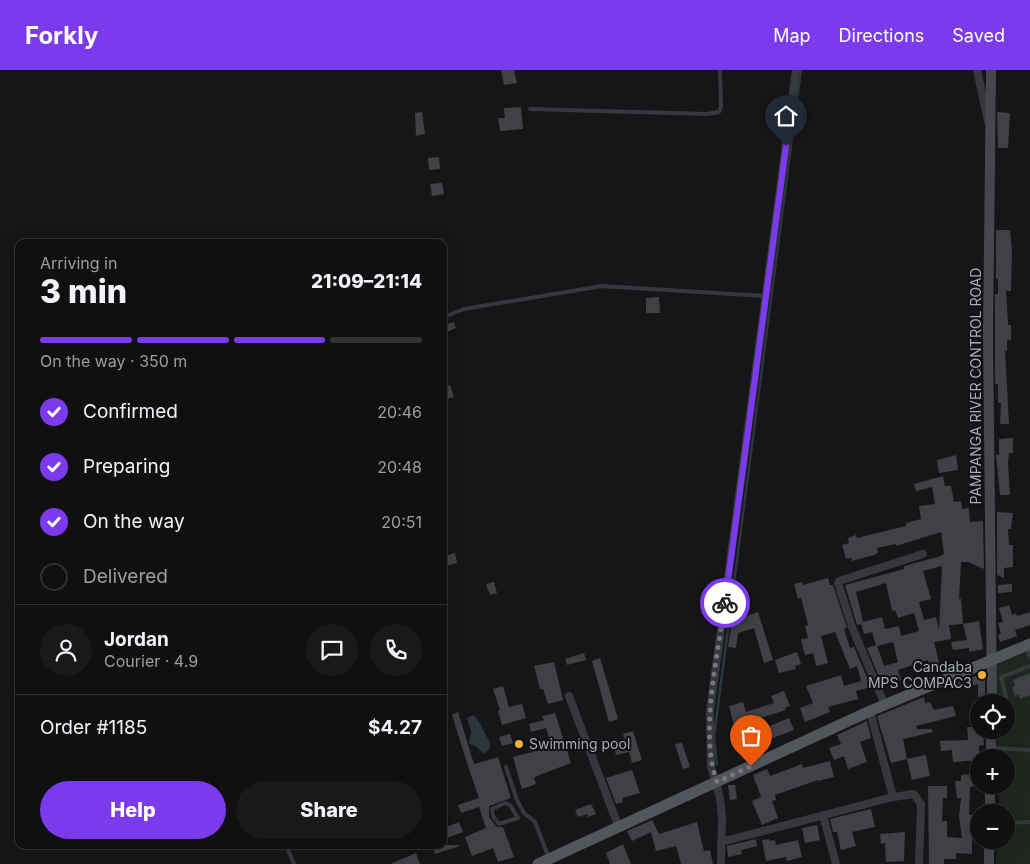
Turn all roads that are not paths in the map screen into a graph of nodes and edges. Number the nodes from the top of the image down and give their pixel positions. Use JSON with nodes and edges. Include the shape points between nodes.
{"nodes":[{"id":1,"x":720,"y":70,"type":"edge"},
{"id":2,"x":796,"y":70,"type":"edge"},
{"id":3,"x":977,"y":70,"type":"edge"},
{"id":4,"x":991,"y":70,"type":"edge"},
{"id":5,"x":530,"y":109,"type":"dead end"},
{"id":6,"x":991,"y":130,"type":"junction"},
{"id":7,"x":767,"y":296,"type":"junction"},
{"id":8,"x":447,"y":316,"type":"edge"},
{"id":9,"x":923,"y":554,"type":"dead end"},
{"id":10,"x":1029,"y":649,"type":"edge"},
{"id":11,"x":992,"y":662,"type":"junction"},
{"id":12,"x":1030,"y":666,"type":"edge"},
{"id":13,"x":997,"y":678,"type":"junction"},
{"id":14,"x":994,"y":694,"type":"edge"},
{"id":15,"x":1005,"y":694,"type":"edge"},
{"id":16,"x":569,"y":696,"type":"dead end"},
{"id":17,"x":885,"y":705,"type":"junction"},
{"id":18,"x":870,"y":711,"type":"junction"},
{"id":19,"x":1030,"y":750,"type":"edge"},
{"id":20,"x":1015,"y":751,"type":"edge"},
{"id":21,"x":506,"y":767,"type":"dead end"},
{"id":22,"x":717,"y":782,"type":"junction"},
{"id":23,"x":893,"y":797,"type":"junction"},
{"id":24,"x":823,"y":815,"type":"junction"},
{"id":25,"x":528,"y":817,"type":"junction"},
{"id":26,"x":518,"y":818,"type":"junction"},
{"id":27,"x":1030,"y":822,"type":"edge"},
{"id":28,"x":1015,"y":823,"type":"edge"},
{"id":29,"x":619,"y":828,"type":"junction"},
{"id":30,"x":721,"y":842,"type":"junction"},
{"id":31,"x":288,"y":849,"type":"edge"},
{"id":32,"x":989,"y":849,"type":"edge"},
{"id":33,"x":557,"y":859,"type":"edge"},
{"id":34,"x":294,"y":864,"type":"edge"},
{"id":35,"x":538,"y":864,"type":"edge"},
{"id":36,"x":721,"y":864,"type":"edge"},
{"id":37,"x":836,"y":864,"type":"edge"},
{"id":38,"x":919,"y":864,"type":"edge"},
{"id":39,"x":989,"y":864,"type":"edge"}],
"edges":[{"from":1,"to":5,"type":"lane","via":[[719,112]]},
{"from":2,"to":7,"type":"street"},
{"from":3,"to":6,"type":"street"},
{"from":4,"to":6,"type":"main road","name":"PAMPANGA RIVER CONTROL ROAD"},
{"from":6,"to":11,"type":"main road","name":"PAMPANGA RIVER CONTROL ROAD","via":[[988,346]]},
{"from":7,"to":8,"type":"lane","via":[[602,286],[464,308]]},
{"from":7,"to":22,"type":"street","via":[[710,711],[711,767]]},
{"from":9,"to":17,"type":"street","via":[[838,584],[852,627]]},
{"from":10,"to":11,"type":"main road"},
{"from":11,"to":13,"type":"main road","name":"PAMPANGA RIVER CONTROL ROAD"},
{"from":11,"to":17,"type":"main road"},
{"from":12,"to":13,"type":"lane"},
{"from":13,"to":14,"type":"main road","name":"PAMPANGA RIVER CONTROL ROAD"},
{"from":13,"to":15,"type":"lane"},
{"from":16,"to":29,"type":"street"},
{"from":17,"to":18,"type":"main road"},
{"from":18,"to":22,"type":"main road"},
{"from":18,"to":23,"type":"street"},
{"from":19,"to":20,"type":"lane"},
{"from":21,"to":25,"type":"lane","via":[[517,800]]},
{"from":22,"to":29,"type":"main road"},
{"from":22,"to":30,"type":"street","via":[[722,817]]},
{"from":23,"to":24,"type":"street"},
{"from":23,"to":38,"type":"street","via":[[914,794],[921,804]]},
{"from":24,"to":30,"type":"street"},
{"from":24,"to":37,"type":"street"},
{"from":25,"to":26,"type":"lane"},
{"from":25,"to":33,"type":"lane","via":[[535,822]]},
{"from":26,"to":26,"type":"lane","via":[[499,824],[492,809],[505,803]]},
{"from":27,"to":28,"type":"lane"},
{"from":29,"to":33,"type":"main road"},
{"from":30,"to":36,"type":"street"},
{"from":31,"to":34,"type":"lane"},
{"from":32,"to":39,"type":"main road"},
{"from":33,"to":35,"type":"main road"}]}
